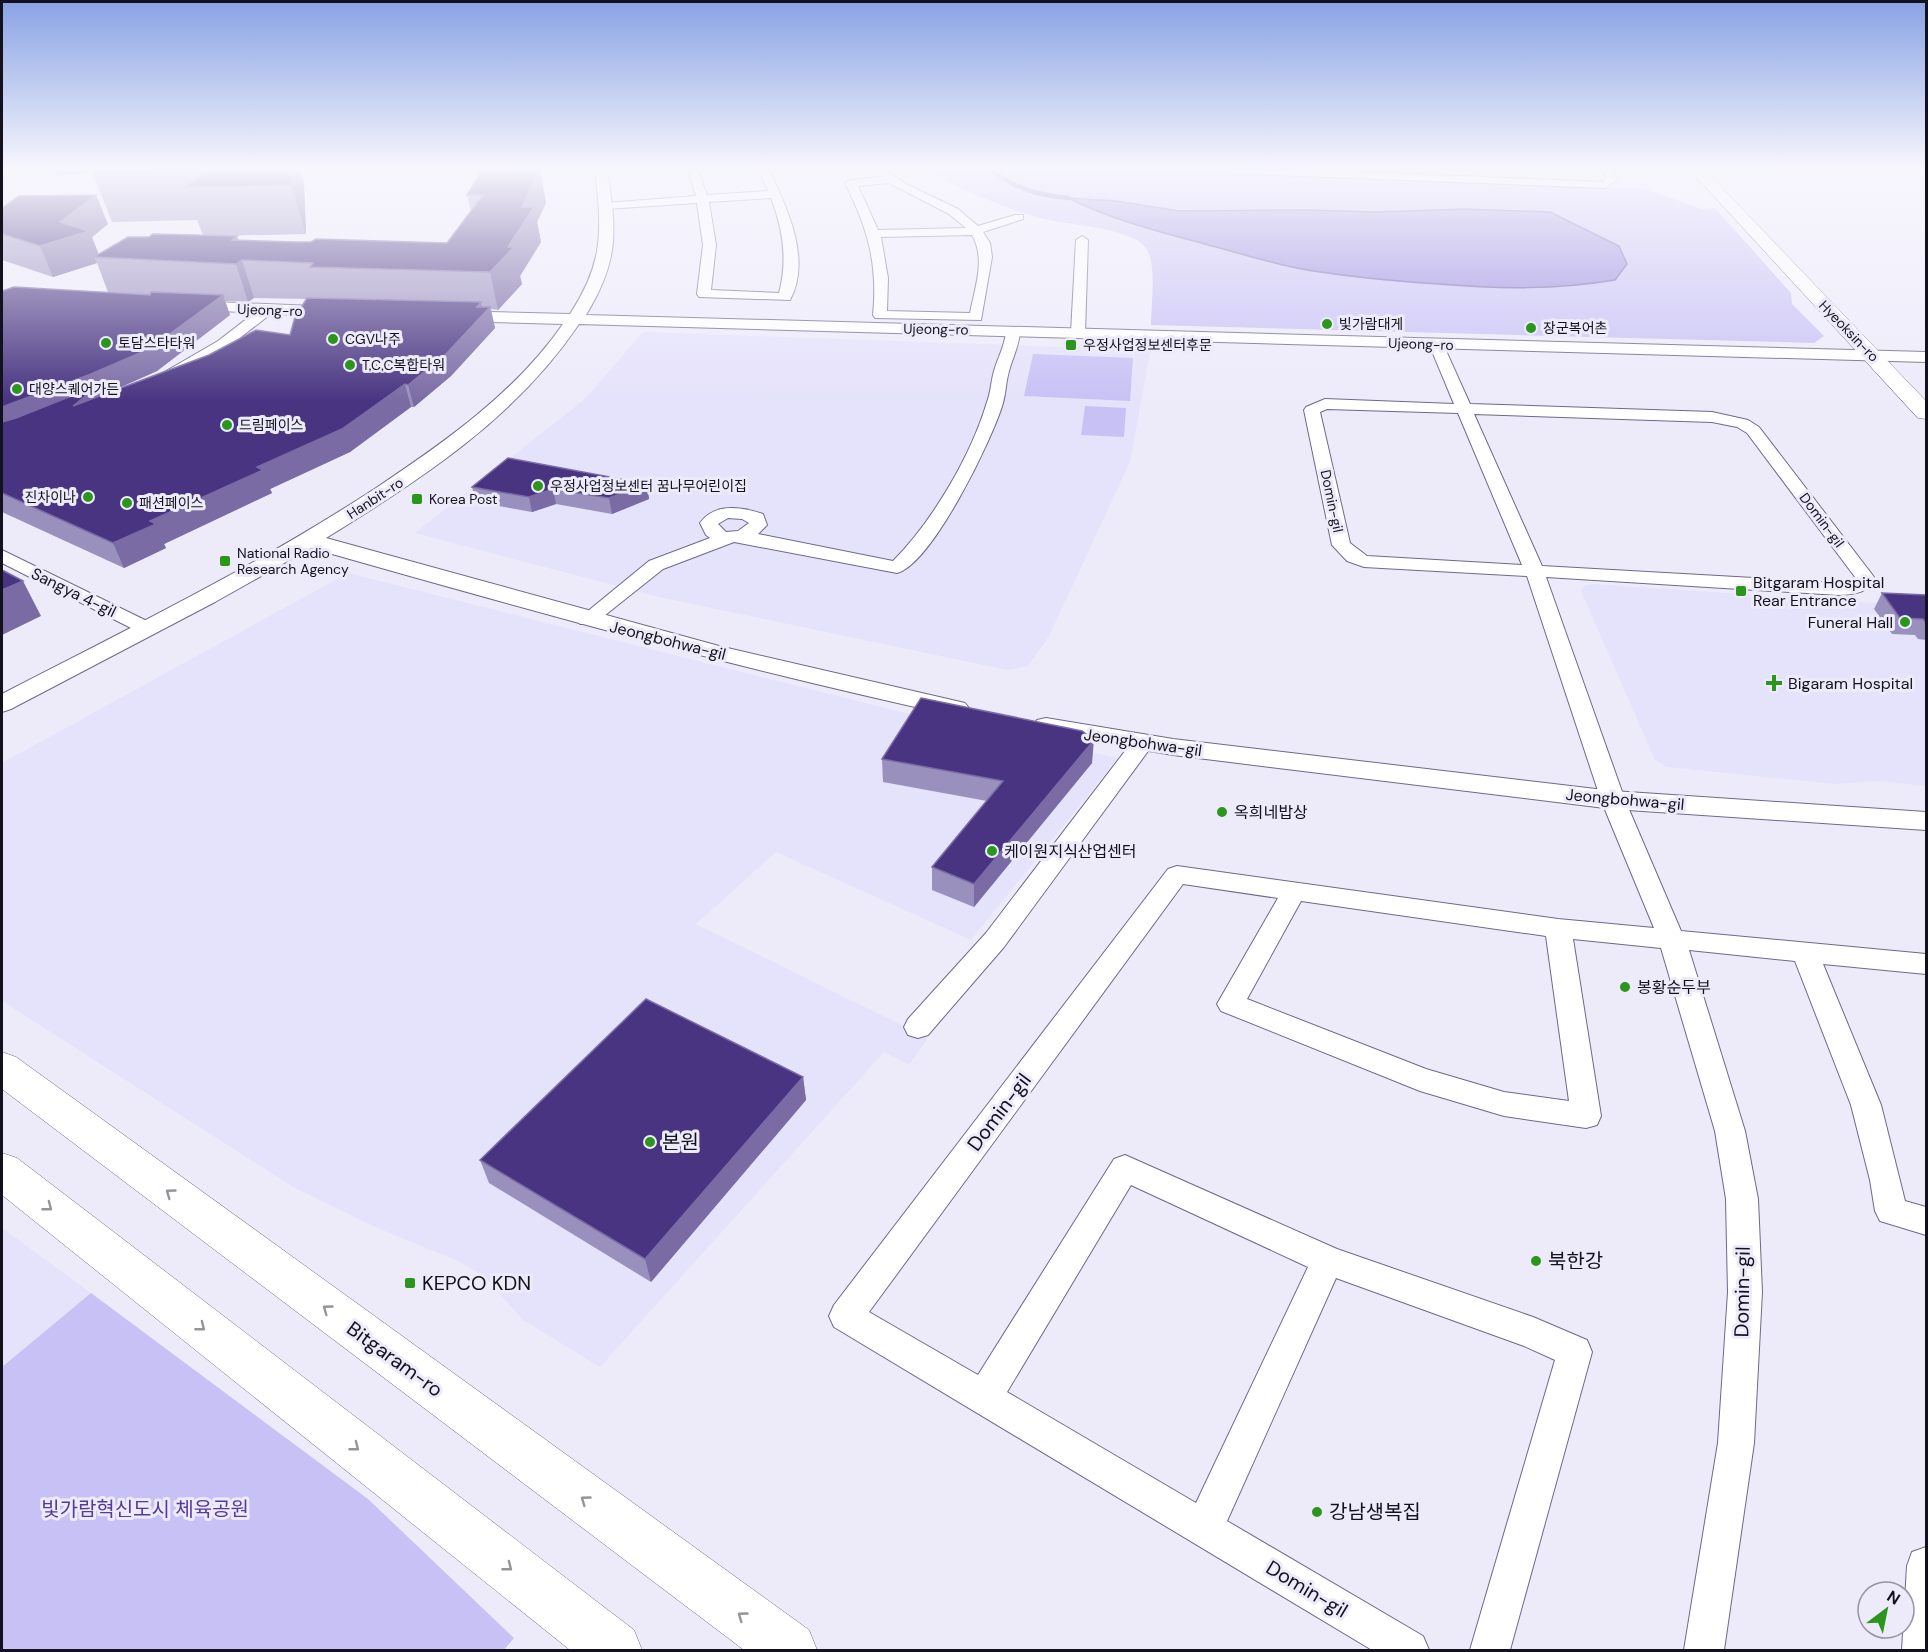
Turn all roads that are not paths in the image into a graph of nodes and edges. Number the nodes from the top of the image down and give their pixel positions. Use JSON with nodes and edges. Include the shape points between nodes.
{"nodes":[{"id":1,"x":605,"y":247,"type":"edge"},
{"id":2,"x":710,"y":247,"type":"edge"},
{"id":3,"x":792,"y":247,"type":"edge"},
{"id":4,"x":877,"y":247,"type":"edge"},
{"id":5,"x":982,"y":247,"type":"edge"},
{"id":6,"x":1082,"y":247,"type":"edge"},
{"id":7,"x":1770,"y":247,"type":"edge"},
{"id":8,"x":175,"y":306,"type":"edge"},
{"id":9,"x":267,"y":310,"type":"junction"},
{"id":10,"x":350,"y":313,"type":"edge"},
{"id":11,"x":432,"y":315,"type":"edge"},
{"id":12,"x":574,"y":320,"type":"junction"},
{"id":13,"x":1013,"y":331,"type":"junction"},
{"id":14,"x":1078,"y":333,"type":"junction"},
{"id":15,"x":1436,"y":344,"type":"junction"},
{"id":16,"x":1872,"y":355,"type":"junction"},
{"id":17,"x":1926,"y":357,"type":"edge"},
{"id":18,"x":154,"y":381,"type":"edge"},
{"id":19,"x":1462,"y":407,"type":"junction"},
{"id":20,"x":1926,"y":413,"type":"edge"},
{"id":21,"x":308,"y":540,"type":"junction"},
{"id":22,"x":4,"y":560,"type":"edge"},
{"id":23,"x":1535,"y":572,"type":"junction"},
{"id":24,"x":587,"y":620,"type":"junction"},
{"id":25,"x":146,"y":628,"type":"junction"},
{"id":26,"x":2,"y":704,"type":"edge"},
{"id":27,"x":974,"y":711,"type":"edge"},
{"id":28,"x":1027,"y":722,"type":"edge"},
{"id":29,"x":1143,"y":743,"type":"junction"},
{"id":30,"x":1613,"y":800,"type":"junction"},
{"id":31,"x":1926,"y":821,"type":"edge"},
{"id":32,"x":1294,"y":891,"type":"junction"},
{"id":33,"x":1558,"y":928,"type":"junction"},
{"id":34,"x":1672,"y":939,"type":"junction"},
{"id":35,"x":1805,"y":952,"type":"junction"},
{"id":36,"x":1926,"y":964,"type":"edge"},
{"id":37,"x":918,"y":1027,"type":"dead end"},
{"id":38,"x":2,"y":1068,"type":"edge"},
{"id":39,"x":2,"y":1171,"type":"edge"},
{"id":40,"x":1926,"y":1221,"type":"edge"},
{"id":41,"x":1328,"y":1260,"type":"junction"},
{"id":42,"x":984,"y":1397,"type":"junction"},
{"id":43,"x":1204,"y":1527,"type":"junction"},
{"id":44,"x":1926,"y":1566,"type":"edge"},
{"id":45,"x":614,"y":1650,"type":"edge"},
{"id":46,"x":789,"y":1650,"type":"edge"},
{"id":47,"x":1409,"y":1650,"type":"edge"},
{"id":48,"x":1490,"y":1650,"type":"edge"},
{"id":49,"x":1704,"y":1650,"type":"edge"},
{"id":50,"x":1922,"y":1650,"type":"edge"}],
"edges":[{"from":1,"to":12,"type":"street","name":"Hanbit-ro","via":[[604,261],[590,296]]},
{"from":2,"to":3,"type":"street","via":[[704,294],[785,297],[792,271]]},
{"from":4,"to":5,"type":"street","via":[[883,271],[880,315],[976,317],[986,255]]},
{"from":6,"to":14,"type":"street"},
{"from":7,"to":16,"type":"main road","name":"Hyeoksin-ro"},
{"from":8,"to":9,"type":"street","name":"Ujeong-ro"},
{"from":9,"to":10,"type":"street","name":"Ujeong-ro"},
{"from":9,"to":18,"type":"street","via":[[223,344]]},
{"from":11,"to":12,"type":"street","name":"Ujeong-ro"},
{"from":12,"to":13,"type":"street","name":"Ujeong-ro"},
{"from":12,"to":21,"type":"street","name":"Hanbit-ro","via":[[546,360],[507,399],[392,487]]},
{"from":13,"to":14,"type":"street","name":"Ujeong-ro"},
{"from":13,"to":24,"type":"street","via":[[995,403],[976,448],[952,496],[919,545],[897,567],[733,538],[656,565]]},
{"from":14,"to":15,"type":"street","name":"Ujeong-ro"},
{"from":15,"to":16,"type":"street","name":"Ujeong-ro"},
{"from":15,"to":19,"type":"street","name":"Domin-gil"},
{"from":16,"to":17,"type":"street","name":"Ujeong-ro"},
{"from":16,"to":20,"type":"main road","name":"Hyeoksin-ro"},
{"from":19,"to":23,"type":"street","name":"Domin-gil"},
{"from":19,"to":23,"type":"street","name":"Domin-gil","via":[[1325,404],[1312,410],[1341,545],[1354,557],[1377,564]]},
{"from":19,"to":23,"type":"street","name":"Domin-gil","via":[[1712,417],[1742,423],[1753,430],[1865,577],[1855,588],[1839,589]]},
{"from":21,"to":24,"type":"street","name":"Jeongbohwa-gil"},
{"from":21,"to":25,"type":"street","name":"Hanbit-ro"},
{"from":22,"to":25,"type":"street","name":"Sangya 4-gil"},
{"from":23,"to":30,"type":"street","name":"Domin-gil"},
{"from":24,"to":27,"type":"street","name":"Jeongbohwa-gil","via":[[830,682]]},
{"from":25,"to":26,"type":"street","name":"Hanbit-ro"},
{"from":28,"to":29,"type":"street","name":"Jeongbohwa-gil"},
{"from":29,"to":30,"type":"street","name":"Jeongbohwa-gil"},
{"from":29,"to":37,"type":"street","via":[[995,940]]},
{"from":30,"to":31,"type":"street","name":"Jeongbohwa-gil"},
{"from":30,"to":34,"type":"street","name":"Domin-gil"},
{"from":32,"to":33,"type":"street","name":"Domin-gil"},
{"from":32,"to":33,"type":"street","via":[[1231,1004],[1420,1078],[1504,1104],[1586,1116]]},
{"from":32,"to":42,"type":"street","name":"Domin-gil","via":[[1177,875],[846,1316]]},
{"from":33,"to":34,"type":"street","name":"Domin-gil"},
{"from":34,"to":35,"type":"street","name":"Domin-gil"},
{"from":34,"to":49,"type":"street","name":"Domin-gil","via":[[1730,1131],[1742,1199],[1744,1292],[1736,1443]]},
{"from":35,"to":36,"type":"street","name":"Domin-gil"},
{"from":35,"to":40,"type":"street","via":[[1866,1105],[1891,1211]]},
{"from":46,"to":38,"type":"main road","name":"Bitgaram-ro","one_way":true},
{"from":39,"to":45,"type":"main road","one_way":true},
{"from":41,"to":42,"type":"street","via":[[1125,1168]]},
{"from":41,"to":43,"type":"street"},
{"from":41,"to":48,"type":"street","via":[[1533,1333],[1575,1352]]},
{"from":42,"to":43,"type":"street","name":"Domin-gil"},
{"from":43,"to":47,"type":"street","name":"Domin-gil"},
{"from":44,"to":50,"type":"street"}]}
